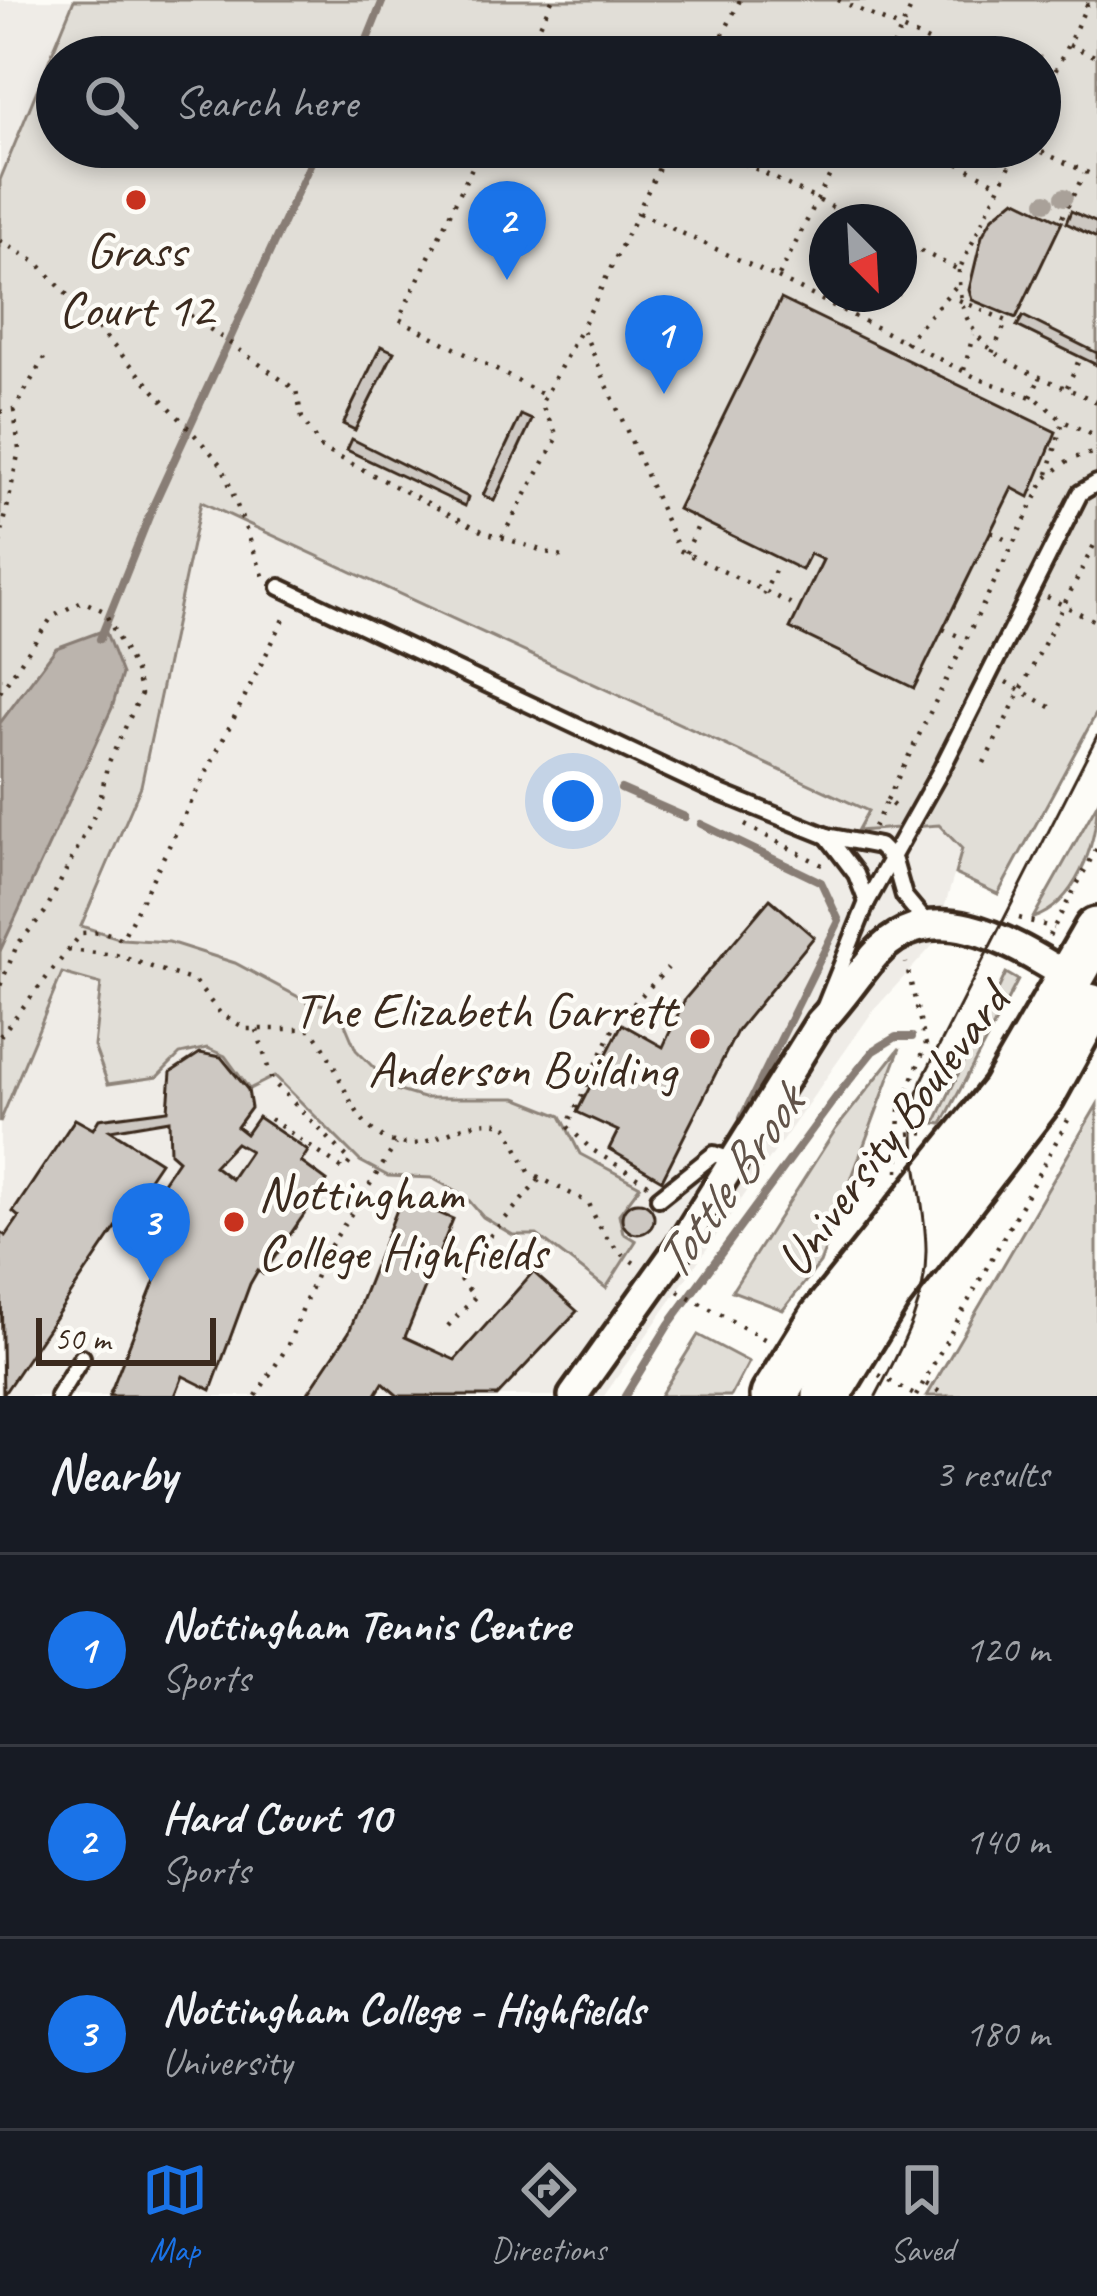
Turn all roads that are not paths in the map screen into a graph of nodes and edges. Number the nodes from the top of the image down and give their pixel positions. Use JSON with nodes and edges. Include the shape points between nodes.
{"nodes":[{"id":1,"x":1097,"y":483,"type":"edge"},
{"id":2,"x":272,"y":583,"type":"road end"},
{"id":3,"x":826,"y":836,"type":"junction"},
{"id":4,"x":893,"y":861,"type":"junction"},
{"id":5,"x":867,"y":902,"type":"junction"},
{"id":6,"x":929,"y":926,"type":"junction"},
{"id":7,"x":1097,"y":931,"type":"edge"},
{"id":8,"x":1076,"y":982,"type":"edge"},
{"id":9,"x":820,"y":1022,"type":"junction"},
{"id":10,"x":735,"y":1162,"type":"junction"},
{"id":11,"x":658,"y":1194,"type":"road end"},
{"id":12,"x":82,"y":1357,"type":"dead end"},
{"id":13,"x":58,"y":1396,"type":"edge"},
{"id":14,"x":573,"y":1396,"type":"edge"},
{"id":15,"x":774,"y":1396,"type":"edge"},
{"id":16,"x":826,"y":1396,"type":"edge"}],
"edges":[{"from":1,"to":4,"type":"lane","via":[[1080,493]]},
{"from":2,"to":3,"type":"lane"},
{"from":3,"to":4,"type":"lane","via":[[878,846]]},
{"from":3,"to":5,"type":"lane"},
{"from":4,"to":5,"type":"lane"},
{"from":4,"to":6,"type":"lane","via":[[904,896]]},
{"from":5,"to":9,"type":"lane"},
{"from":6,"to":8,"type":"street","via":[[986,930]]},
{"from":6,"to":9,"type":"street","via":[[876,954]]},
{"from":7,"to":8,"type":"main road","name":"University Boulevard"},
{"from":8,"to":15,"type":"main road","name":"University Boulevard","via":[[1004,1092],[822,1319]]},
{"from":8,"to":16,"type":"main road","name":"University Boulevard","via":[[1042,1094],[888,1294]]},
{"from":9,"to":10,"type":"street"},
{"from":10,"to":11,"type":"lane","via":[[714,1154]]},
{"from":10,"to":14,"type":"street","via":[[670,1287]]},
{"from":12,"to":13,"type":"lane"}]}
